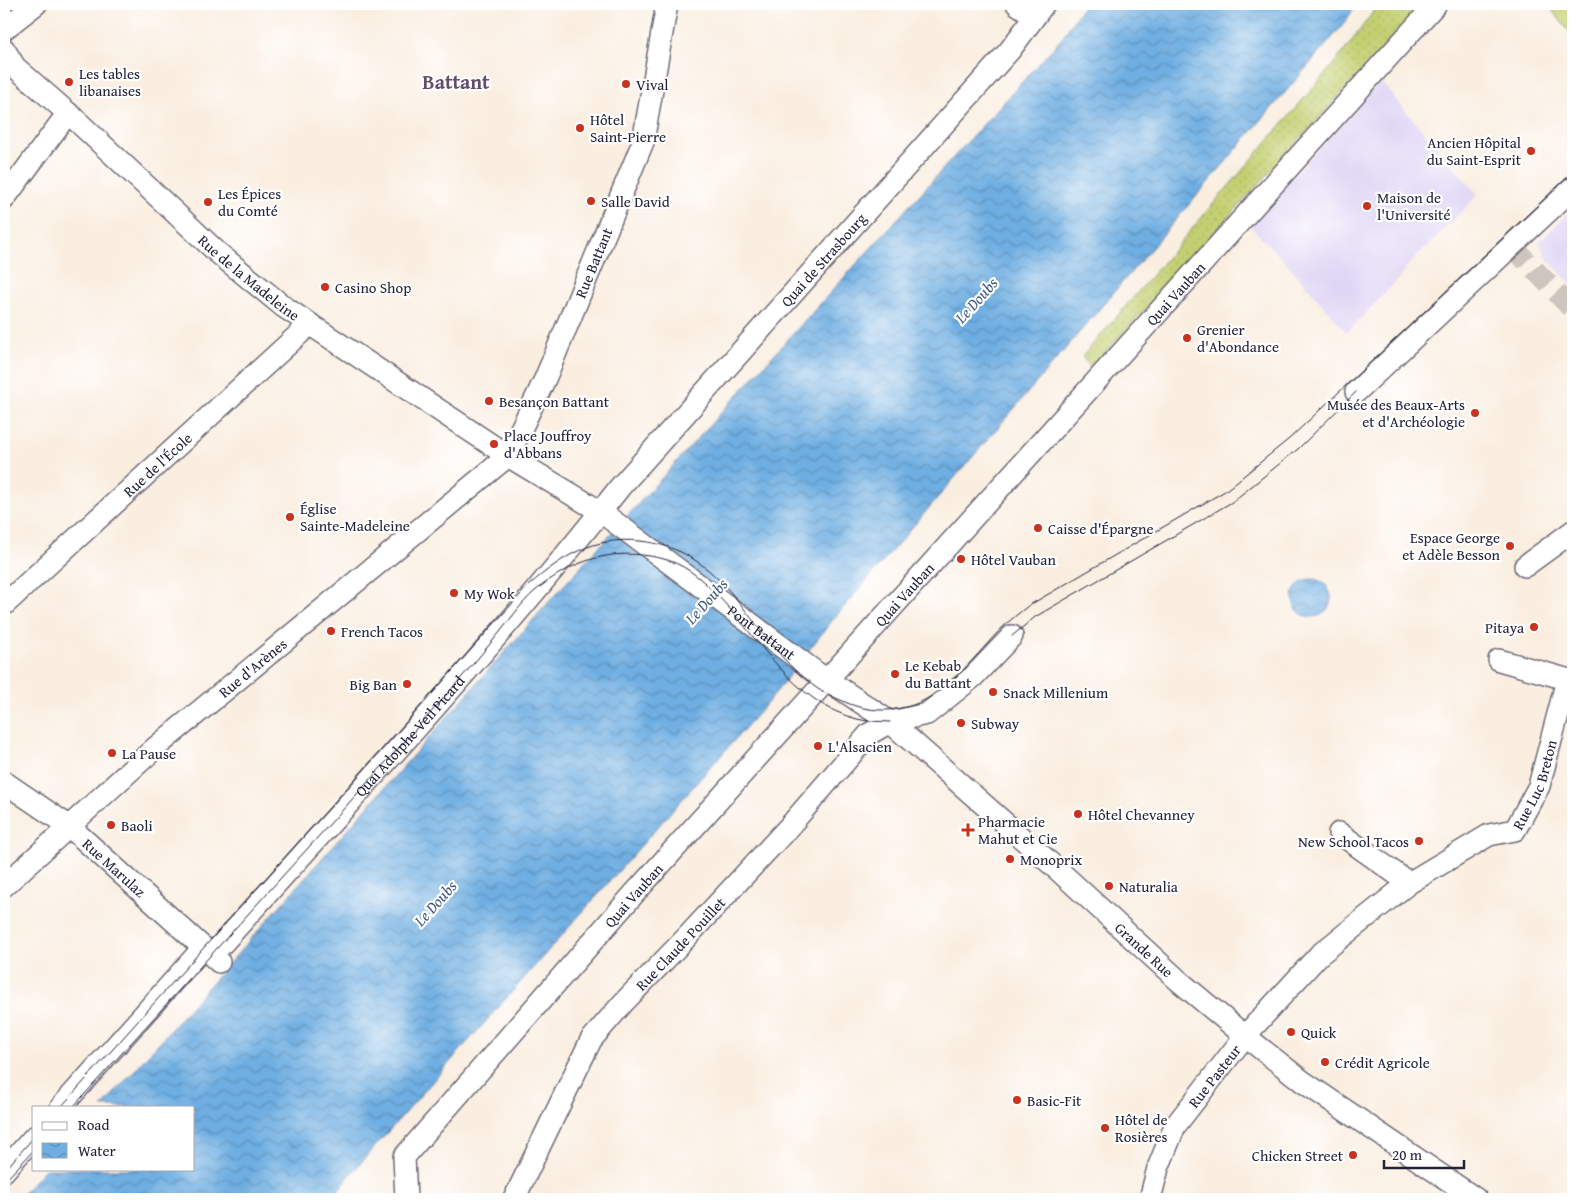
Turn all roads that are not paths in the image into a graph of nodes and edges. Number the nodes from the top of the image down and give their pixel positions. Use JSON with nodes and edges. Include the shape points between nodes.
{"nodes":[{"id":1,"x":36,"y":4,"type":"edge"},
{"id":2,"x":667,"y":4,"type":"edge"},
{"id":3,"x":1017,"y":4,"type":"edge"},
{"id":4,"x":1436,"y":4,"type":"edge"},
{"id":5,"x":1039,"y":10,"type":"edge"},
{"id":6,"x":4,"y":29,"type":"edge"},
{"id":7,"x":7,"y":62,"type":"edge"},
{"id":8,"x":68,"y":113,"type":"junction"},
{"id":9,"x":1573,"y":188,"type":"edge"},
{"id":10,"x":4,"y":199,"type":"edge"},
{"id":11,"x":310,"y":324,"type":"junction"},
{"id":12,"x":1356,"y":392,"type":"dead end"},
{"id":13,"x":508,"y":456,"type":"junction"},
{"id":14,"x":601,"y":512,"type":"junction"},
{"id":15,"x":1573,"y":531,"type":"edge"},
{"id":16,"x":1525,"y":566,"type":"dead end"},
{"id":17,"x":4,"y":605,"type":"edge"},
{"id":18,"x":1012,"y":636,"type":"dead end"},
{"id":19,"x":1498,"y":660,"type":"dead end"},
{"id":20,"x":822,"y":677,"type":"junction"},
{"id":21,"x":1570,"y":681,"type":"edge"},
{"id":22,"x":890,"y":722,"type":"junction"},
{"id":23,"x":4,"y":782,"type":"edge"},
{"id":24,"x":70,"y":827,"type":"junction"},
{"id":25,"x":1339,"y":833,"type":"dead end"},
{"id":26,"x":1409,"y":882,"type":"junction"},
{"id":27,"x":4,"y":886,"type":"edge"},
{"id":28,"x":211,"y":955,"type":"junction"},
{"id":29,"x":1245,"y":1036,"type":"junction"},
{"id":30,"x":62,"y":1106,"type":"edge"},
{"id":31,"x":32,"y":1139,"type":"edge"},
{"id":32,"x":4,"y":1171,"type":"edge"},
{"id":33,"x":406,"y":1199,"type":"edge"},
{"id":34,"x":514,"y":1199,"type":"edge"},
{"id":35,"x":1150,"y":1199,"type":"edge"},
{"id":36,"x":1476,"y":1199,"type":"edge"}],
"edges":[{"from":1,"to":6,"type":"street"},
{"from":2,"to":13,"type":"street","name":"Rue Battant","via":[[643,142],[545,379]]},
{"from":3,"to":5,"type":"street"},
{"from":4,"to":20,"type":"street","name":"Quai Vauban"},
{"from":5,"to":14,"type":"street","name":"Quai de Strasbourg","via":[[1010,50]]},
{"from":7,"to":8,"type":"street","name":"Rue de la Madeleine"},
{"from":8,"to":10,"type":"street"},
{"from":8,"to":11,"type":"street","name":"Rue de la Madeleine","via":[[218,253]]},
{"from":9,"to":12,"type":"street"},
{"from":11,"to":13,"type":"street","name":"Rue de la Madeleine"},
{"from":11,"to":17,"type":"street","name":"Rue de l'École"},
{"from":13,"to":14,"type":"street"},
{"from":13,"to":24,"type":"street","name":"Rue d'Arènes","via":[[155,748]]},
{"from":14,"to":20,"type":"street","name":"Pont Battant"},
{"from":14,"to":28,"type":"street","name":"Quai Adolphe Veil Picard","via":[[567,556],[419,726]]},
{"from":15,"to":16,"type":"street"},
{"from":18,"to":22,"type":"street","name":"Rue Claude Pouillet","via":[[973,677],[927,714]]},
{"from":19,"to":21,"type":"street"},
{"from":20,"to":22,"type":"street","name":"Grande Rue"},
{"from":20,"to":33,"type":"street","name":"Quai Vauban","via":[[404,1157]]},
{"from":21,"to":26,"type":"street","name":"Rue Luc Breton","via":[[1539,786],[1516,830],[1489,835]]},
{"from":22,"to":29,"type":"street","name":"Grande Rue"},
{"from":22,"to":34,"type":"street","name":"Rue Claude Pouillet","via":[[869,734],[788,829],[622,1003],[591,1040]]},
{"from":23,"to":24,"type":"street","name":"Rue Marulaz"},
{"from":24,"to":27,"type":"street","name":"Rue d'Arènes"},
{"from":24,"to":28,"type":"street","name":"Rue Marulaz"},
{"from":25,"to":26,"type":"street"},
{"from":26,"to":29,"type":"street","name":"Rue Luc Breton","via":[[1319,955]]},
{"from":28,"to":30,"type":"street","name":"Quai Adolphe Veil Picard"},
{"from":29,"to":35,"type":"street","name":"Rue Pasteur","via":[[1175,1126]]},
{"from":29,"to":36,"type":"street","name":"Grande Rue","via":[[1302,1081]]},
{"from":31,"to":32,"type":"street"}]}
